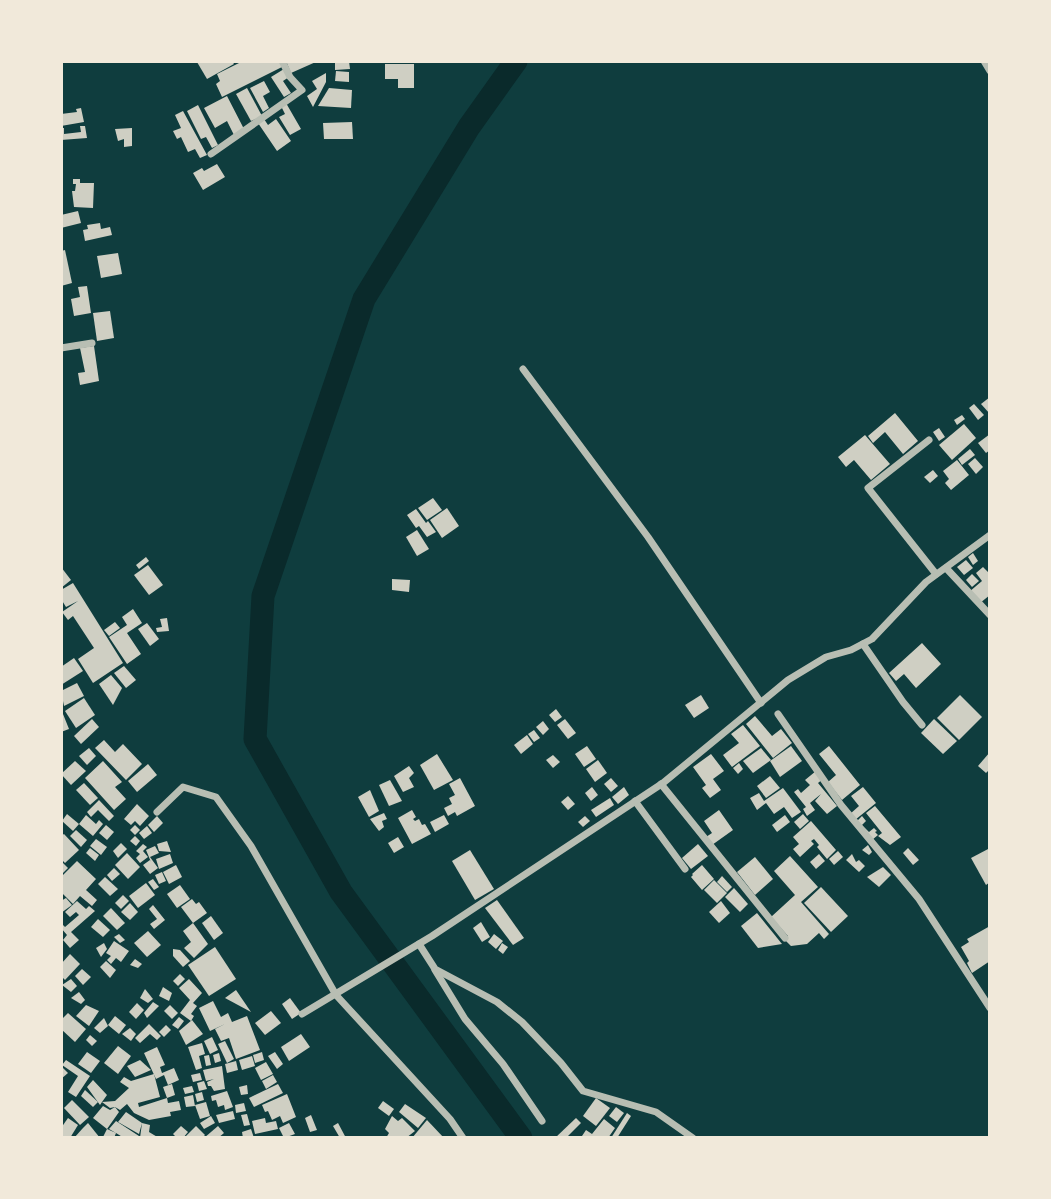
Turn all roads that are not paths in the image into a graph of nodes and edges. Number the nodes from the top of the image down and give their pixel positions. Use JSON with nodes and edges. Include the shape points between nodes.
{"nodes":[{"id":1,"x":282,"y":61,"type":"edge"},
{"id":2,"x":984,"y":61,"type":"edge"},
{"id":3,"x":990,"y":71,"type":"edge"},
{"id":4,"x":211,"y":154,"type":"dead end"},
{"id":5,"x":92,"y":343,"type":"dead end"},
{"id":6,"x":61,"y":348,"type":"edge"},
{"id":7,"x":523,"y":369,"type":"dead end"},
{"id":8,"x":929,"y":440,"type":"dead end"},
{"id":9,"x":990,"y":535,"type":"edge"},
{"id":10,"x":946,"y":568,"type":"junction"},
{"id":11,"x":936,"y":574,"type":"junction"},
{"id":12,"x":990,"y":615,"type":"edge"},
{"id":13,"x":863,"y":644,"type":"junction"},
{"id":14,"x":761,"y":703,"type":"junction"},
{"id":15,"x":778,"y":714,"type":"dead end"},
{"id":16,"x":922,"y":725,"type":"dead end"},
{"id":17,"x":661,"y":784,"type":"junction"},
{"id":18,"x":635,"y":801,"type":"junction"},
{"id":19,"x":157,"y":813,"type":"dead end"},
{"id":20,"x":685,"y":869,"type":"dead end"},
{"id":21,"x":785,"y":938,"type":"dead end"},
{"id":22,"x":419,"y":944,"type":"junction"},
{"id":23,"x":435,"y":970,"type":"junction"},
{"id":24,"x":336,"y":995,"type":"junction"},
{"id":25,"x":990,"y":1008,"type":"edge"},
{"id":26,"x":302,"y":1014,"type":"dead end"},
{"id":27,"x":542,"y":1121,"type":"dead end"},
{"id":28,"x":463,"y":1138,"type":"edge"},
{"id":29,"x":693,"y":1138,"type":"edge"}],
"edges":[{"from":1,"to":4,"type":"street","via":[[302,90]]},
{"from":2,"to":3,"type":"street"},
{"from":5,"to":6,"type":"street"},
{"from":7,"to":14,"type":"street","via":[[648,537]]},
{"from":8,"to":11,"type":"street","via":[[868,488]]},
{"from":9,"to":10,"type":"street"},
{"from":10,"to":11,"type":"street"},
{"from":10,"to":12,"type":"street"},
{"from":11,"to":13,"type":"street"},
{"from":13,"to":14,"type":"street","via":[[826,657]]},
{"from":13,"to":16,"type":"street"},
{"from":14,"to":17,"type":"street"},
{"from":15,"to":25,"type":"street","via":[[841,805],[919,899]]},
{"from":17,"to":18,"type":"street"},
{"from":17,"to":21,"type":"street"},
{"from":18,"to":20,"type":"street"},
{"from":18,"to":22,"type":"street"},
{"from":19,"to":24,"type":"street","via":[[183,787],[216,797],[251,846]]},
{"from":22,"to":23,"type":"street"},
{"from":22,"to":24,"type":"street"},
{"from":23,"to":27,"type":"street","via":[[465,1019]]},
{"from":23,"to":29,"type":"street","via":[[497,1002],[522,1022],[583,1091],[656,1112]]},
{"from":24,"to":26,"type":"street"},
{"from":24,"to":28,"type":"street"}]}
